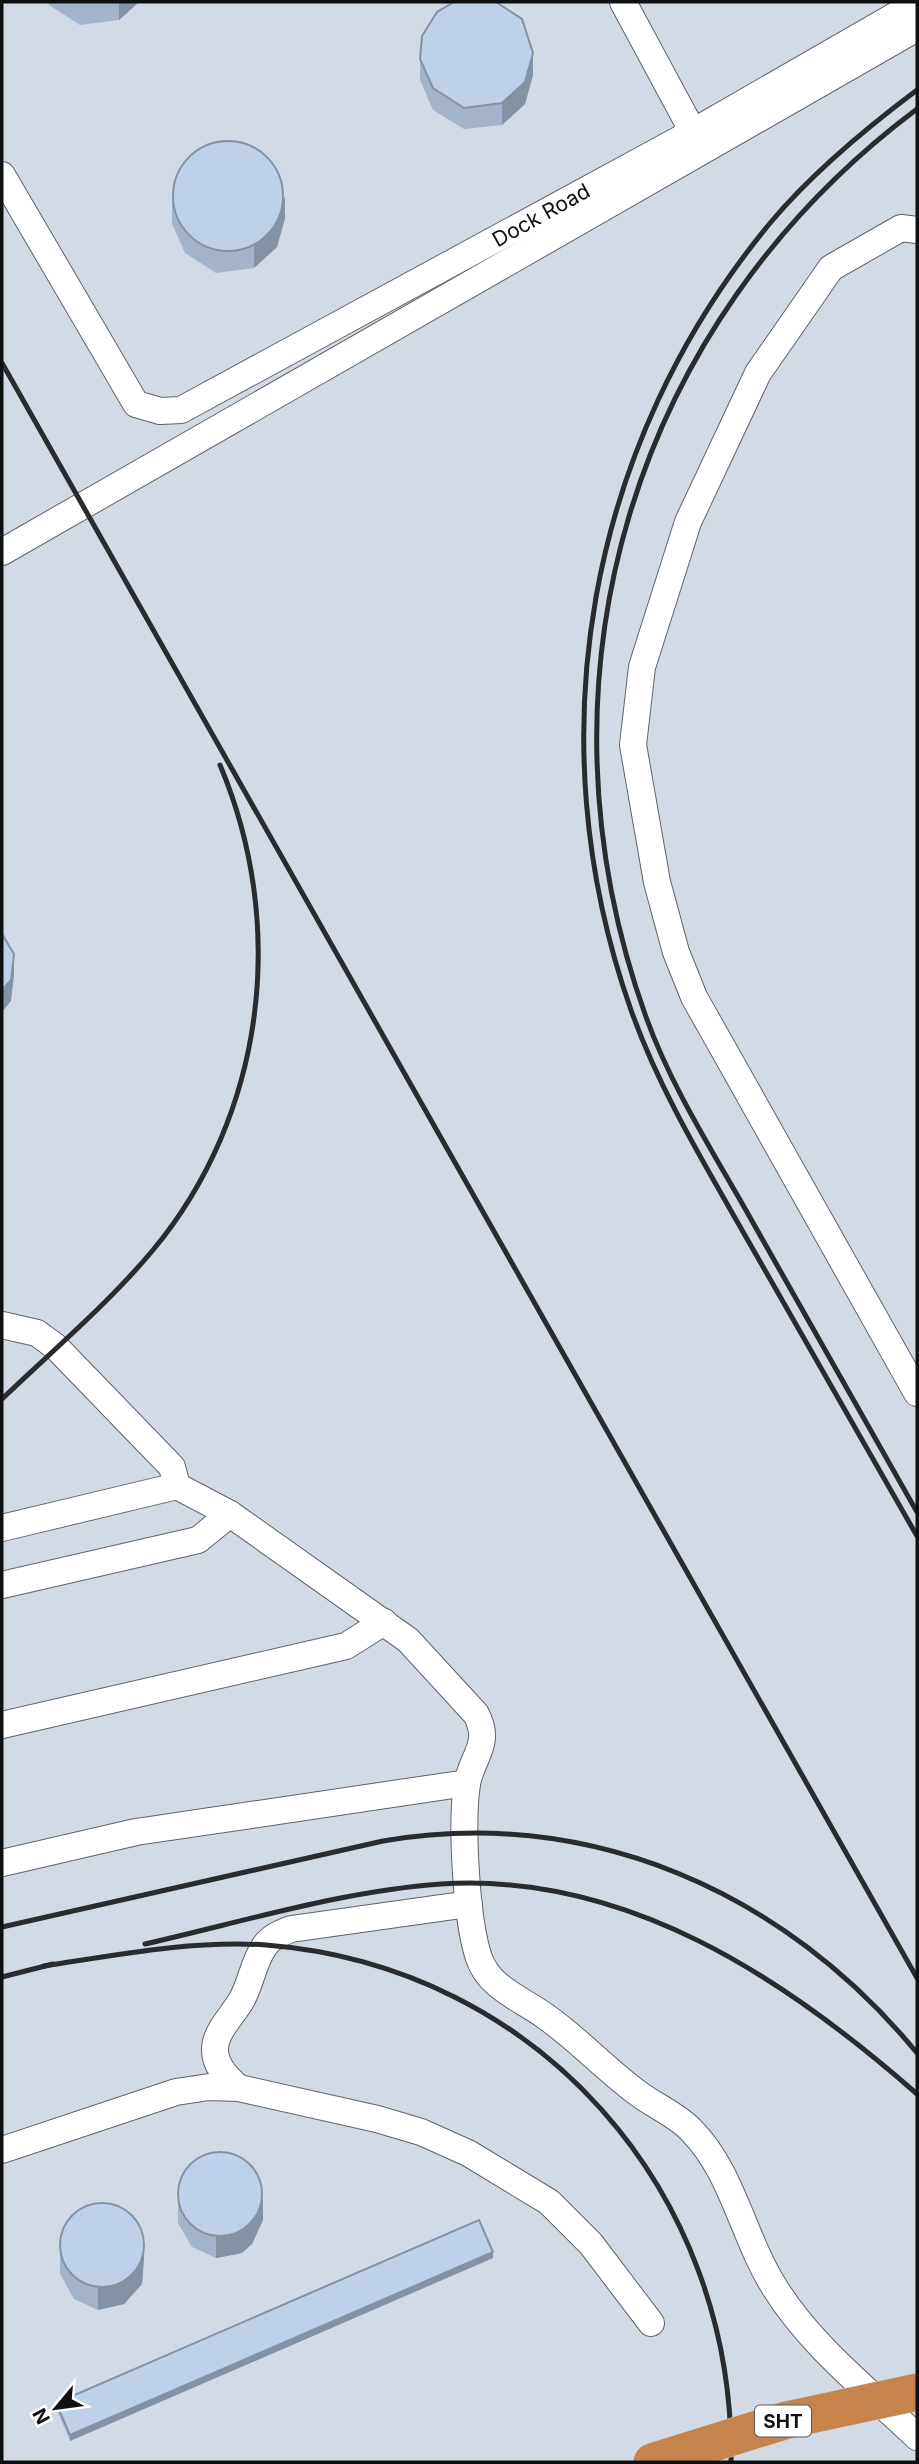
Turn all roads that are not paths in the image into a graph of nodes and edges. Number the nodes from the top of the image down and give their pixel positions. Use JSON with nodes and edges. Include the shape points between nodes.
{"nodes":[{"id":1,"x":623,"y":2,"type":"edge"},
{"id":2,"x":917,"y":3,"type":"edge"},
{"id":3,"x":917,"y":28,"type":"edge"},
{"id":4,"x":693,"y":132,"type":"junction"},
{"id":5,"x":2,"y":175,"type":"edge"},
{"id":6,"x":917,"y":230,"type":"edge"},
{"id":7,"x":2,"y":552,"type":"edge"},
{"id":8,"x":2,"y":1325,"type":"edge"},
{"id":9,"x":917,"y":1393,"type":"edge"},
{"id":10,"x":177,"y":1486,"type":"junction"},
{"id":11,"x":230,"y":1514,"type":"junction"},
{"id":12,"x":2,"y":1528,"type":"edge"},
{"id":13,"x":2,"y":1585,"type":"edge"},
{"id":14,"x":384,"y":1622,"type":"junction"},
{"id":15,"x":2,"y":1725,"type":"edge"},
{"id":16,"x":467,"y":1783,"type":"junction"},
{"id":17,"x":2,"y":1863,"type":"edge"},
{"id":18,"x":469,"y":1904,"type":"junction"},
{"id":19,"x":239,"y":2088,"type":"junction"},
{"id":20,"x":2,"y":2150,"type":"edge"},
{"id":21,"x":651,"y":2323,"type":"dead end"},
{"id":22,"x":917,"y":2392,"type":"edge"},
{"id":23,"x":917,"y":2416,"type":"edge"},
{"id":24,"x":917,"y":2437,"type":"edge"},
{"id":25,"x":652,"y":2462,"type":"edge"},
{"id":26,"x":720,"y":2462,"type":"edge"}],
"edges":[{"from":1,"to":4,"type":"lane"},
{"from":2,"to":4,"type":"lane","name":"Dock Road"},
{"from":3,"to":7,"type":"lane"},
{"from":4,"to":5,"type":"lane","name":"Dock Road","via":[[181,410],[160,411],[136,404]]},
{"from":6,"to":9,"type":"lane","via":[[901,228],[831,268],[758,373],[688,522],[642,667],[633,745],[657,882],[676,953],[694,997]]},
{"from":8,"to":10,"type":"lane","via":[[37,1334],[56,1347],[172,1467]]},
{"from":10,"to":11,"type":"lane"},
{"from":10,"to":12,"type":"lane"},
{"from":11,"to":13,"type":"lane","via":[[198,1540]]},
{"from":11,"to":14,"type":"lane"},
{"from":14,"to":15,"type":"lane","via":[[346,1647]]},
{"from":14,"to":16,"type":"lane","via":[[408,1640],[483,1727],[482,1745]]},
{"from":16,"to":17,"type":"lane","via":[[136,1832]]},
{"from":16,"to":18,"type":"lane"},
{"from":18,"to":19,"type":"lane","via":[[291,1929],[272,1938],[255,1963],[241,2001],[216,2038],[218,2064]]},
{"from":18,"to":24,"type":"lane","via":[[479,1961],[488,1975],[546,2016],[637,2093],[689,2128],[711,2153],[774,2286],[804,2329]]},
{"from":19,"to":20,"type":"lane","via":[[176,2092]]},
{"from":19,"to":21,"type":"lane","via":[[421,2132],[515,2178],[549,2202],[591,2244]]},
{"from":22,"to":25,"type":"highway","number":"SHT","bridge":true,"via":[[788,2420]]},
{"from":23,"to":26,"type":"highway","number":"SHT"}]}
